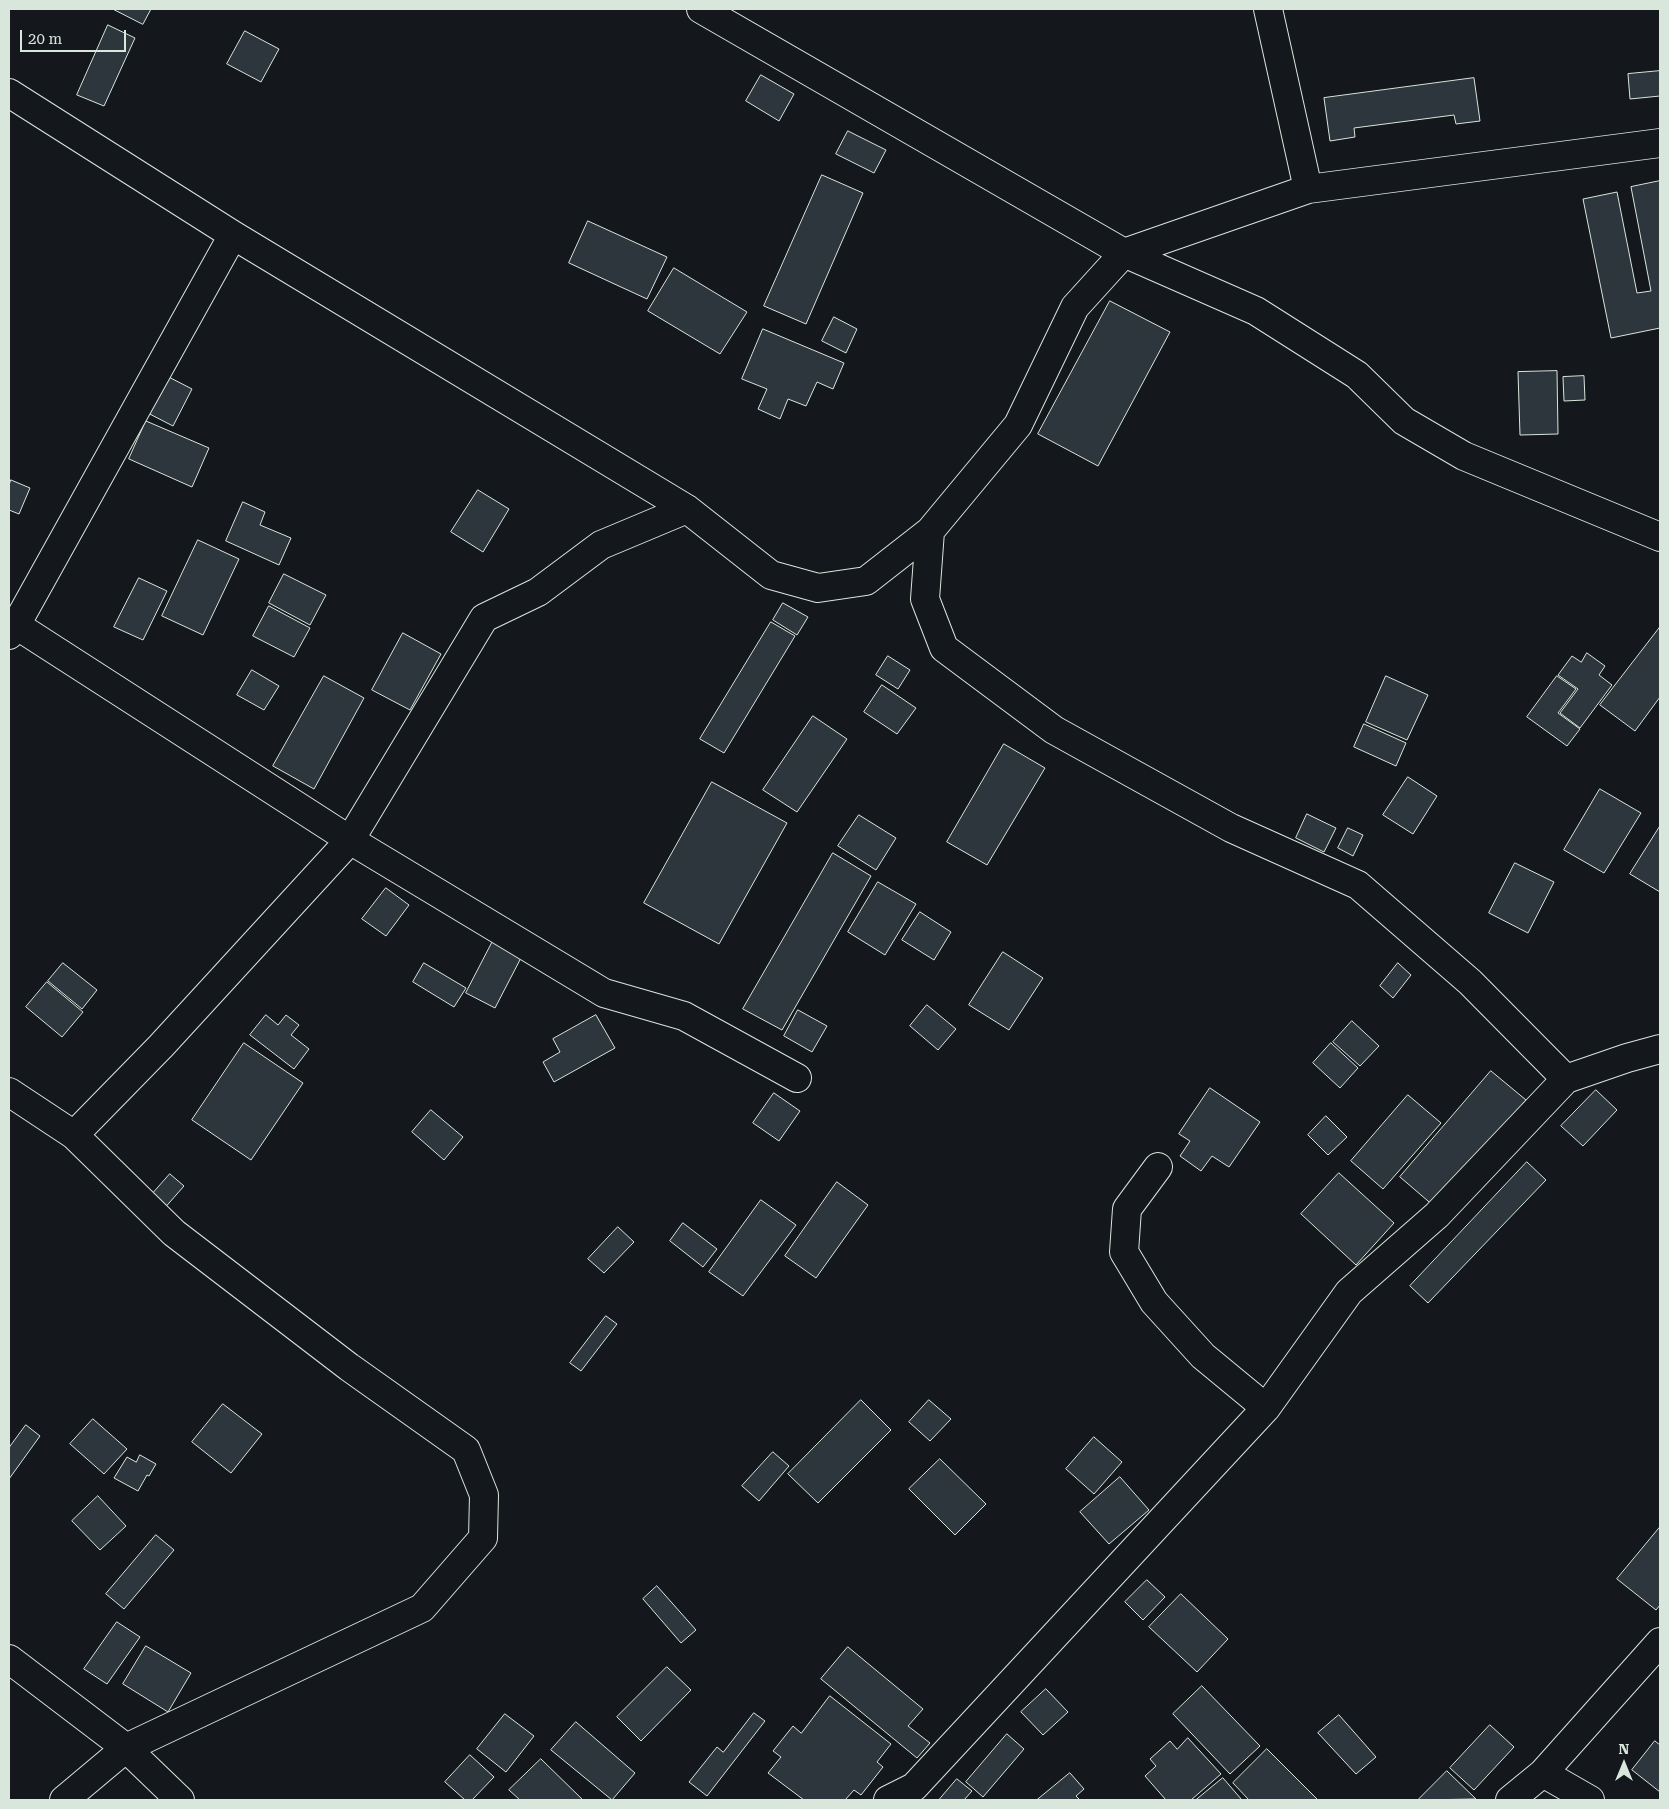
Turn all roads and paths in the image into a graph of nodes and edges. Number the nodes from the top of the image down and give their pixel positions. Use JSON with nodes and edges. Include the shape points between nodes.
{"nodes":[{"id":1,"x":701,"y":9,"type":"edge"},
{"id":2,"x":1268,"y":9,"type":"edge"},
{"id":3,"x":9,"y":92,"type":"edge"},
{"id":4,"x":1660,"y":143,"type":"edge"},
{"id":5,"x":1308,"y":189,"type":"junction"},
{"id":6,"x":233,"y":235,"type":"junction"},
{"id":7,"x":1124,"y":254,"type":"junction"},
{"id":8,"x":687,"y":509,"type":"junction"},
{"id":9,"x":930,"y":530,"type":"junction"},
{"id":10,"x":1660,"y":537,"type":"edge"},
{"id":11,"x":12,"y":630,"type":"edge"},
{"id":12,"x":350,"y":840,"type":"junction"},
{"id":13,"x":1660,"y":1049,"type":"edge"},
{"id":14,"x":797,"y":1078,"type":"dead end"},
{"id":15,"x":1566,"y":1079,"type":"junction"},
{"id":16,"x":9,"y":1092,"type":"edge"},
{"id":17,"x":74,"y":1135,"type":"junction"},
{"id":18,"x":1158,"y":1168,"type":"dead end"},
{"id":19,"x":1266,"y":1408,"type":"junction"},
{"id":20,"x":1660,"y":1642,"type":"edge"},
{"id":21,"x":9,"y":1659,"type":"edge"},
{"id":22,"x":126,"y":1748,"type":"junction"},
{"id":23,"x":1543,"y":1773,"type":"junction"},
{"id":24,"x":64,"y":1800,"type":"edge"},
{"id":25,"x":180,"y":1800,"type":"edge"},
{"id":26,"x":888,"y":1800,"type":"edge"},
{"id":27,"x":1510,"y":1800,"type":"edge"},
{"id":28,"x":1590,"y":1800,"type":"edge"}],
"edges":[{"from":1,"to":7,"type":"street"},
{"from":2,"to":5,"type":"street"},
{"from":3,"to":6,"type":"street"},
{"from":4,"to":5,"type":"street"},
{"from":5,"to":7,"type":"street"},
{"from":6,"to":8,"type":"street"},
{"from":6,"to":11,"type":"street"},
{"from":7,"to":9,"type":"street","via":[[1075,307],[1018,425]]},
{"from":7,"to":10,"type":"street","via":[[1256,311],[1357,375],[1404,420],[1464,456]]},
{"from":8,"to":9,"type":"street","via":[[771,575],[818,588],[866,580]]},
{"from":8,"to":12,"type":"street","via":[[601,545],[538,592],[484,618]]},
{"from":9,"to":15,"type":"street","via":[[925,599],[944,648],[1054,730],[1231,828],[1358,885],[1470,982]]},
{"from":11,"to":12,"type":"street"},
{"from":12,"to":14,"type":"street","via":[[604,993],[684,1016]]},
{"from":12,"to":17,"type":"street","via":[[161,1046]]},
{"from":13,"to":15,"type":"street"},
{"from":15,"to":19,"type":"street","via":[[1437,1215],[1349,1292]]},
{"from":16,"to":17,"type":"street"},
{"from":17,"to":22,"type":"street","via":[[174,1233],[349,1368],[466,1450],[484,1495],[483,1538],[422,1608]]},
{"from":18,"to":19,"type":"street","via":[[1127,1209],[1124,1252],[1154,1302],[1203,1356]]},
{"from":19,"to":26,"type":"street","via":[[914,1787]]},
{"from":20,"to":23,"type":"street"},
{"from":21,"to":22,"type":"street"},
{"from":22,"to":24,"type":"street"},
{"from":22,"to":25,"type":"street"},
{"from":23,"to":27,"type":"street"},
{"from":23,"to":28,"type":"street"}]}
